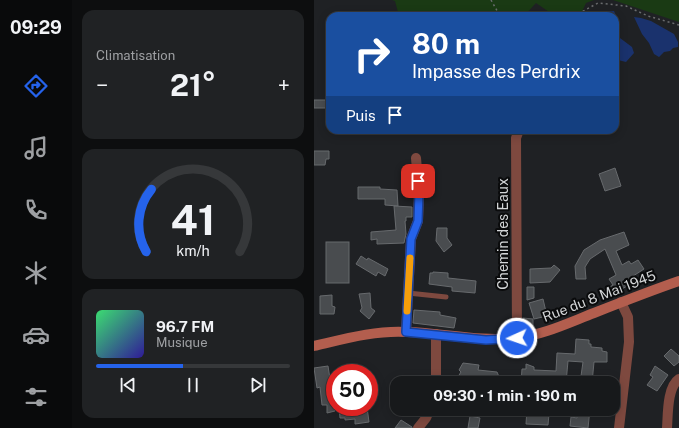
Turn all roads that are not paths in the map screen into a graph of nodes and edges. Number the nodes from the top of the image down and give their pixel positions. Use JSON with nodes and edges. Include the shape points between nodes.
{"nodes":[{"id":1,"x":518,"y":134,"type":"edge"},
{"id":2,"x":416,"y":158,"type":"dead end"},
{"id":3,"x":679,"y":281,"type":"edge"},
{"id":4,"x":408,"y":293,"type":"junction"},
{"id":5,"x":446,"y":297,"type":"dead end"},
{"id":6,"x":621,"y":302,"type":"junction"},
{"id":7,"x":406,"y":332,"type":"junction"},
{"id":8,"x":436,"y":334,"type":"junction"},
{"id":9,"x":517,"y":338,"type":"junction"},
{"id":10,"x":314,"y":346,"type":"edge"},
{"id":11,"x":436,"y":376,"type":"edge"},
{"id":12,"x":679,"y":379,"type":"edge"},
{"id":13,"x":427,"y":416,"type":"edge"},
{"id":14,"x":420,"y":428,"type":"edge"},
{"id":15,"x":619,"y":428,"type":"edge"},
{"id":16,"x":667,"y":428,"type":"edge"}],
"edges":[{"from":1,"to":9,"type":"street","name":"Chemin des Eaux"},
{"from":2,"to":4,"type":"street","via":[[418,221],[411,239]]},
{"from":3,"to":6,"type":"main road","name":"Rue du 8 Mai 1945"},
{"from":4,"to":5,"type":"lane"},
{"from":4,"to":7,"type":"street"},
{"from":6,"to":9,"type":"main road","name":"Rue du 8 Mai 1945","via":[[546,332]]},
{"from":6,"to":15,"type":"street","via":[[628,317],[629,342]]},
{"from":7,"to":8,"type":"main road","name":"Rue du 8 Mai 1945"},
{"from":7,"to":10,"type":"main road","name":"Rue du 8 Mai 1945","via":[[359,336]]},
{"from":8,"to":9,"type":"main road","name":"Rue du 8 Mai 1945","via":[[486,340]]},
{"from":8,"to":11,"type":"street"},
{"from":12,"to":16,"type":"street","via":[[670,396]]},
{"from":13,"to":14,"type":"street"}]}
